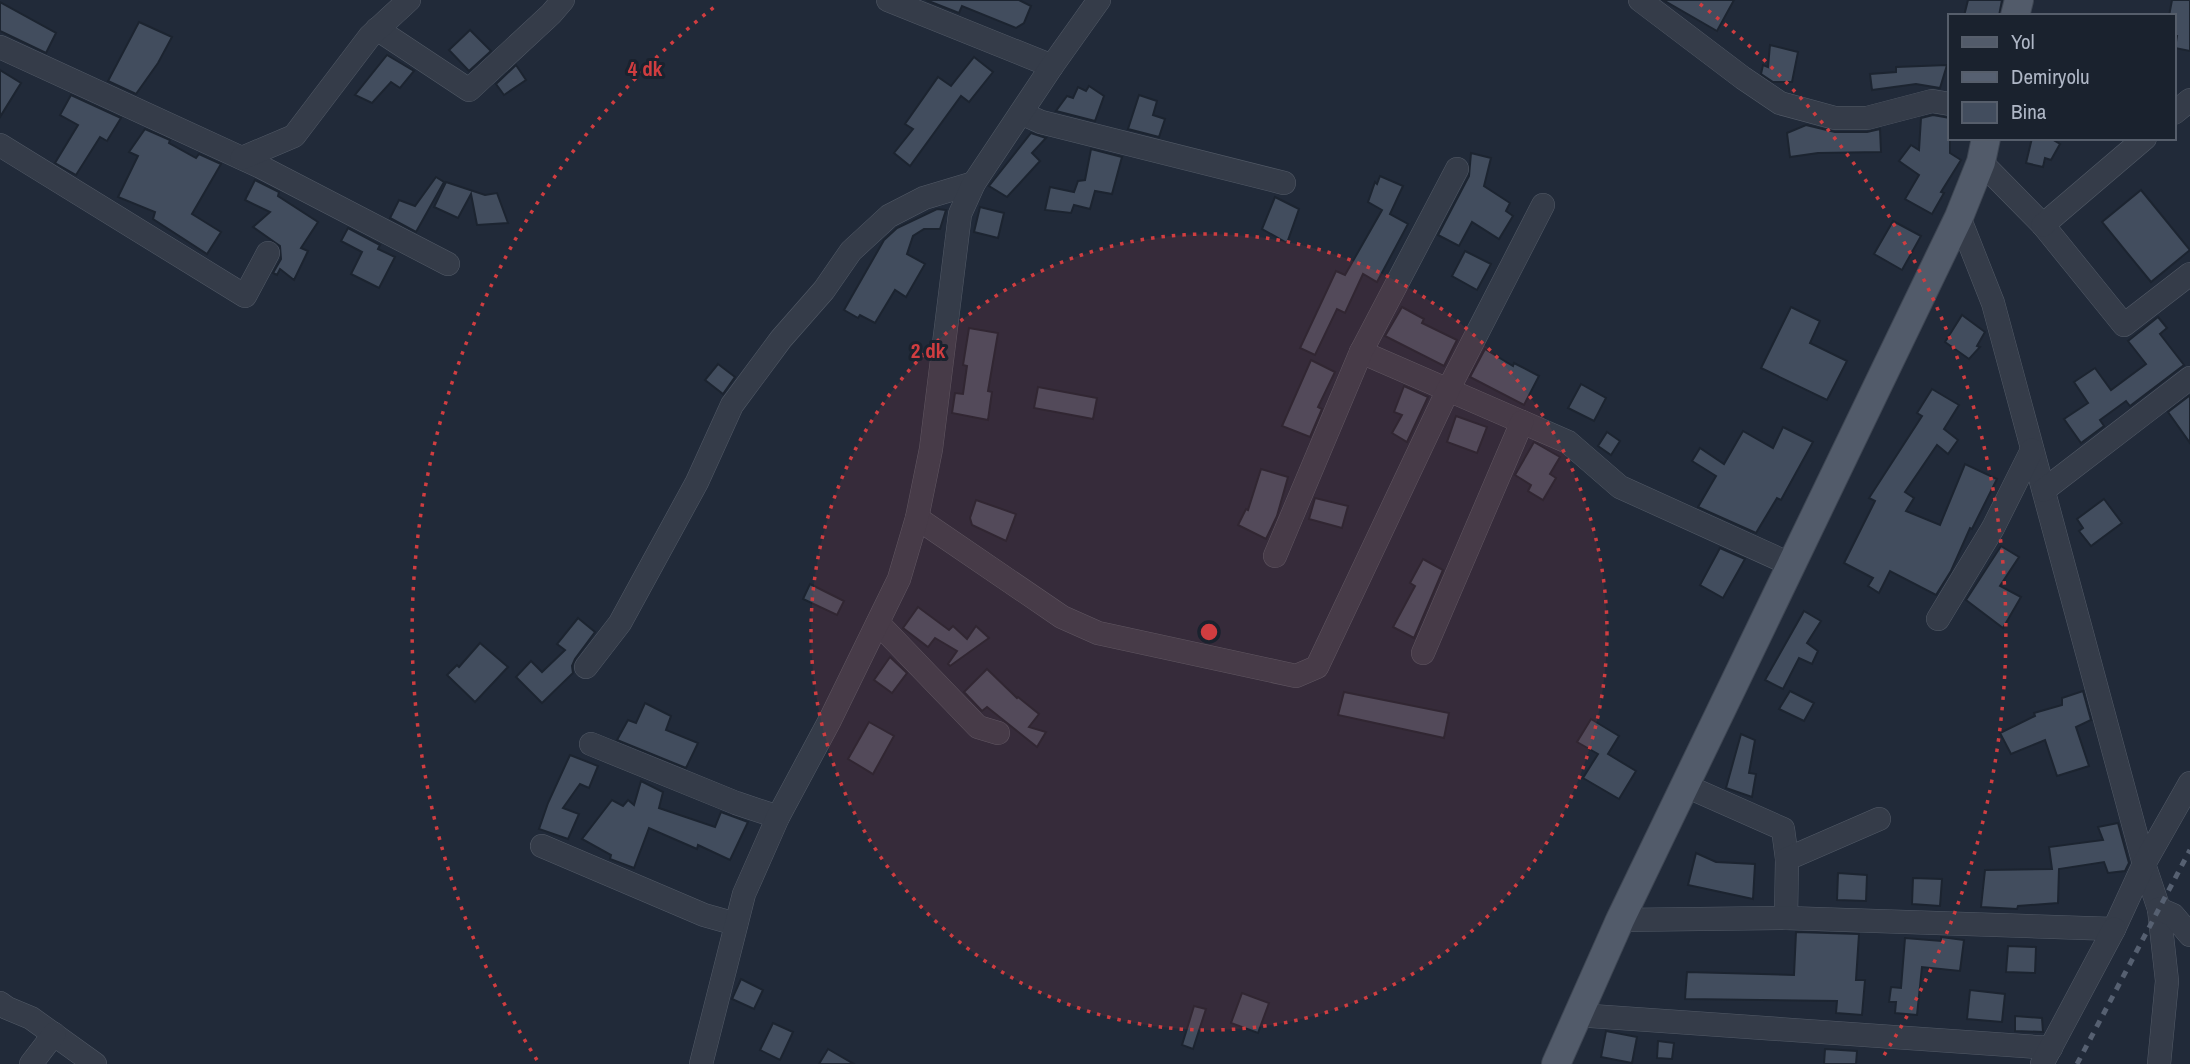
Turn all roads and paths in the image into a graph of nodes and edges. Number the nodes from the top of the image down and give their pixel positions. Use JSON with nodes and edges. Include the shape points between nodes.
{"nodes":[{"id":1,"x":409,"y":0,"type":"edge"},
{"id":2,"x":563,"y":0,"type":"edge"},
{"id":3,"x":888,"y":0,"type":"edge"},
{"id":4,"x":1100,"y":0,"type":"edge"},
{"id":5,"x":1640,"y":0,"type":"edge"},
{"id":6,"x":377,"y":29,"type":"junction"},
{"id":7,"x":0,"y":47,"type":"edge"},
{"id":8,"x":1052,"y":66,"type":"junction"},
{"id":9,"x":2190,"y":100,"type":"edge"},
{"id":10,"x":1948,"y":104,"type":"edge"},
{"id":11,"x":2176,"y":111,"type":"edge"},
{"id":12,"x":1021,"y":113,"type":"junction"},
{"id":13,"x":2143,"y":140,"type":"edge"},
{"id":14,"x":0,"y":145,"type":"edge"},
{"id":15,"x":1983,"y":150,"type":"edge"},
{"id":16,"x":242,"y":158,"type":"junction"},
{"id":17,"x":1457,"y":169,"type":"dead end"},
{"id":18,"x":974,"y":183,"type":"junction"},
{"id":19,"x":1284,"y":183,"type":"dead end"},
{"id":20,"x":1543,"y":205,"type":"dead end"},
{"id":21,"x":1959,"y":217,"type":"junction"},
{"id":22,"x":2043,"y":225,"type":"junction"},
{"id":23,"x":268,"y":253,"type":"dead end"},
{"id":24,"x":448,"y":264,"type":"dead end"},
{"id":25,"x":2190,"y":274,"type":"edge"},
{"id":26,"x":1361,"y":352,"type":"junction"},
{"id":27,"x":2190,"y":378,"type":"edge"},
{"id":28,"x":1448,"y":390,"type":"junction"},
{"id":29,"x":1522,"y":422,"type":"junction"},
{"id":30,"x":2032,"y":450,"type":"junction"},
{"id":31,"x":2044,"y":490,"type":"junction"},
{"id":32,"x":917,"y":518,"type":"junction"},
{"id":33,"x":1275,"y":556,"type":"dead end"},
{"id":34,"x":1790,"y":564,"type":"junction"},
{"id":35,"x":1938,"y":619,"type":"dead end"},
{"id":36,"x":877,"y":623,"type":"junction"},
{"id":37,"x":1423,"y":653,"type":"dead end"},
{"id":38,"x":586,"y":667,"type":"dead end"},
{"id":39,"x":998,"y":733,"type":"dead end"},
{"id":40,"x":591,"y":744,"type":"dead end"},
{"id":41,"x":2190,"y":783,"type":"edge"},
{"id":42,"x":1686,"y":786,"type":"junction"},
{"id":43,"x":778,"y":817,"type":"junction"},
{"id":44,"x":1878,"y":819,"type":"dead end"},
{"id":45,"x":542,"y":846,"type":"dead end"},
{"id":46,"x":1787,"y":859,"type":"junction"},
{"id":47,"x":2144,"y":864,"type":"junction"},
{"id":48,"x":2174,"y":909,"type":"edge"},
{"id":49,"x":1786,"y":918,"type":"junction"},
{"id":50,"x":1620,"y":920,"type":"junction"},
{"id":51,"x":736,"y":924,"type":"junction"},
{"id":52,"x":2113,"y":929,"type":"junction"},
{"id":53,"x":2190,"y":935,"type":"edge"},
{"id":54,"x":0,"y":1003,"type":"edge"},
{"id":55,"x":1577,"y":1015,"type":"junction"},
{"id":56,"x":54,"y":1034,"type":"junction"},
{"id":57,"x":2046,"y":1056,"type":"edge"},
{"id":58,"x":30,"y":1064,"type":"edge"},
{"id":59,"x":95,"y":1064,"type":"edge"},
{"id":60,"x":701,"y":1064,"type":"edge"},
{"id":61,"x":1556,"y":1064,"type":"edge"},
{"id":62,"x":2159,"y":1064,"type":"edge"}],
"edges":[{"from":1,"to":6,"type":"street"},
{"from":2,"to":6,"type":"street","via":[[469,90]]},
{"from":3,"to":8,"type":"street"},
{"from":4,"to":8,"type":"street"},
{"from":5,"to":10,"type":"street","via":[[1780,103],[1835,118],[1867,118],[1933,101]]},
{"from":6,"to":16,"type":"street","via":[[294,136]]},
{"from":7,"to":16,"type":"street"},
{"from":8,"to":12,"type":"street"},
{"from":9,"to":11,"type":"street"},
{"from":12,"to":18,"type":"street"},
{"from":12,"to":19,"type":"street","via":[[1041,122]]},
{"from":13,"to":22,"type":"street"},
{"from":14,"to":23,"type":"street","via":[[245,296]]},
{"from":15,"to":21,"type":"main road"},
{"from":15,"to":22,"type":"street"},
{"from":16,"to":24,"type":"street"},
{"from":17,"to":26,"type":"street"},
{"from":18,"to":32,"type":"street","via":[[961,214],[931,449]]},
{"from":18,"to":38,"type":"street","via":[[924,198],[889,216],[851,251],[732,405],[697,482],[620,623]]},
{"from":20,"to":28,"type":"street"},
{"from":21,"to":30,"type":"street","via":[[1993,303]]},
{"from":21,"to":34,"type":"main road"},
{"from":22,"to":25,"type":"street","via":[[2124,325]]},
{"from":26,"to":28,"type":"street"},
{"from":26,"to":33,"type":"street"},
{"from":27,"to":31,"type":"street"},
{"from":28,"to":29,"type":"street"},
{"from":28,"to":32,"type":"street","via":[[1317,667],[1296,676],[1098,633],[1062,617]]},
{"from":29,"to":34,"type":"street","via":[[1568,442],[1620,487]]},
{"from":29,"to":37,"type":"street"},
{"from":30,"to":31,"type":"street"},
{"from":30,"to":35,"type":"street","via":[[1993,528]]},
{"from":31,"to":47,"type":"street"},
{"from":32,"to":36,"type":"street","via":[[899,579]]},
{"from":34,"to":42,"type":"main road"},
{"from":36,"to":39,"type":"street","via":[[978,727]]},
{"from":36,"to":43,"type":"street"},
{"from":40,"to":43,"type":"street"},
{"from":41,"to":47,"type":"street"},
{"from":42,"to":46,"type":"street","via":[[1783,829]]},
{"from":42,"to":50,"type":"main road"},
{"from":43,"to":51,"type":"street","via":[[744,894]]},
{"from":44,"to":46,"type":"street"},
{"from":45,"to":51,"type":"street","via":[[704,915]]},
{"from":46,"to":49,"type":"street"},
{"from":47,"to":48,"type":"street"},
{"from":47,"to":52,"type":"street"},
{"from":48,"to":53,"type":"street"},
{"from":48,"to":62,"type":"street"},
{"from":49,"to":50,"type":"street"},
{"from":49,"to":52,"type":"street"},
{"from":50,"to":55,"type":"main road"},
{"from":51,"to":60,"type":"street"},
{"from":52,"to":57,"type":"street"},
{"from":54,"to":56,"type":"street"},
{"from":55,"to":57,"type":"street"},
{"from":55,"to":61,"type":"main road"},
{"from":56,"to":58,"type":"street"},
{"from":56,"to":59,"type":"street"}]}
